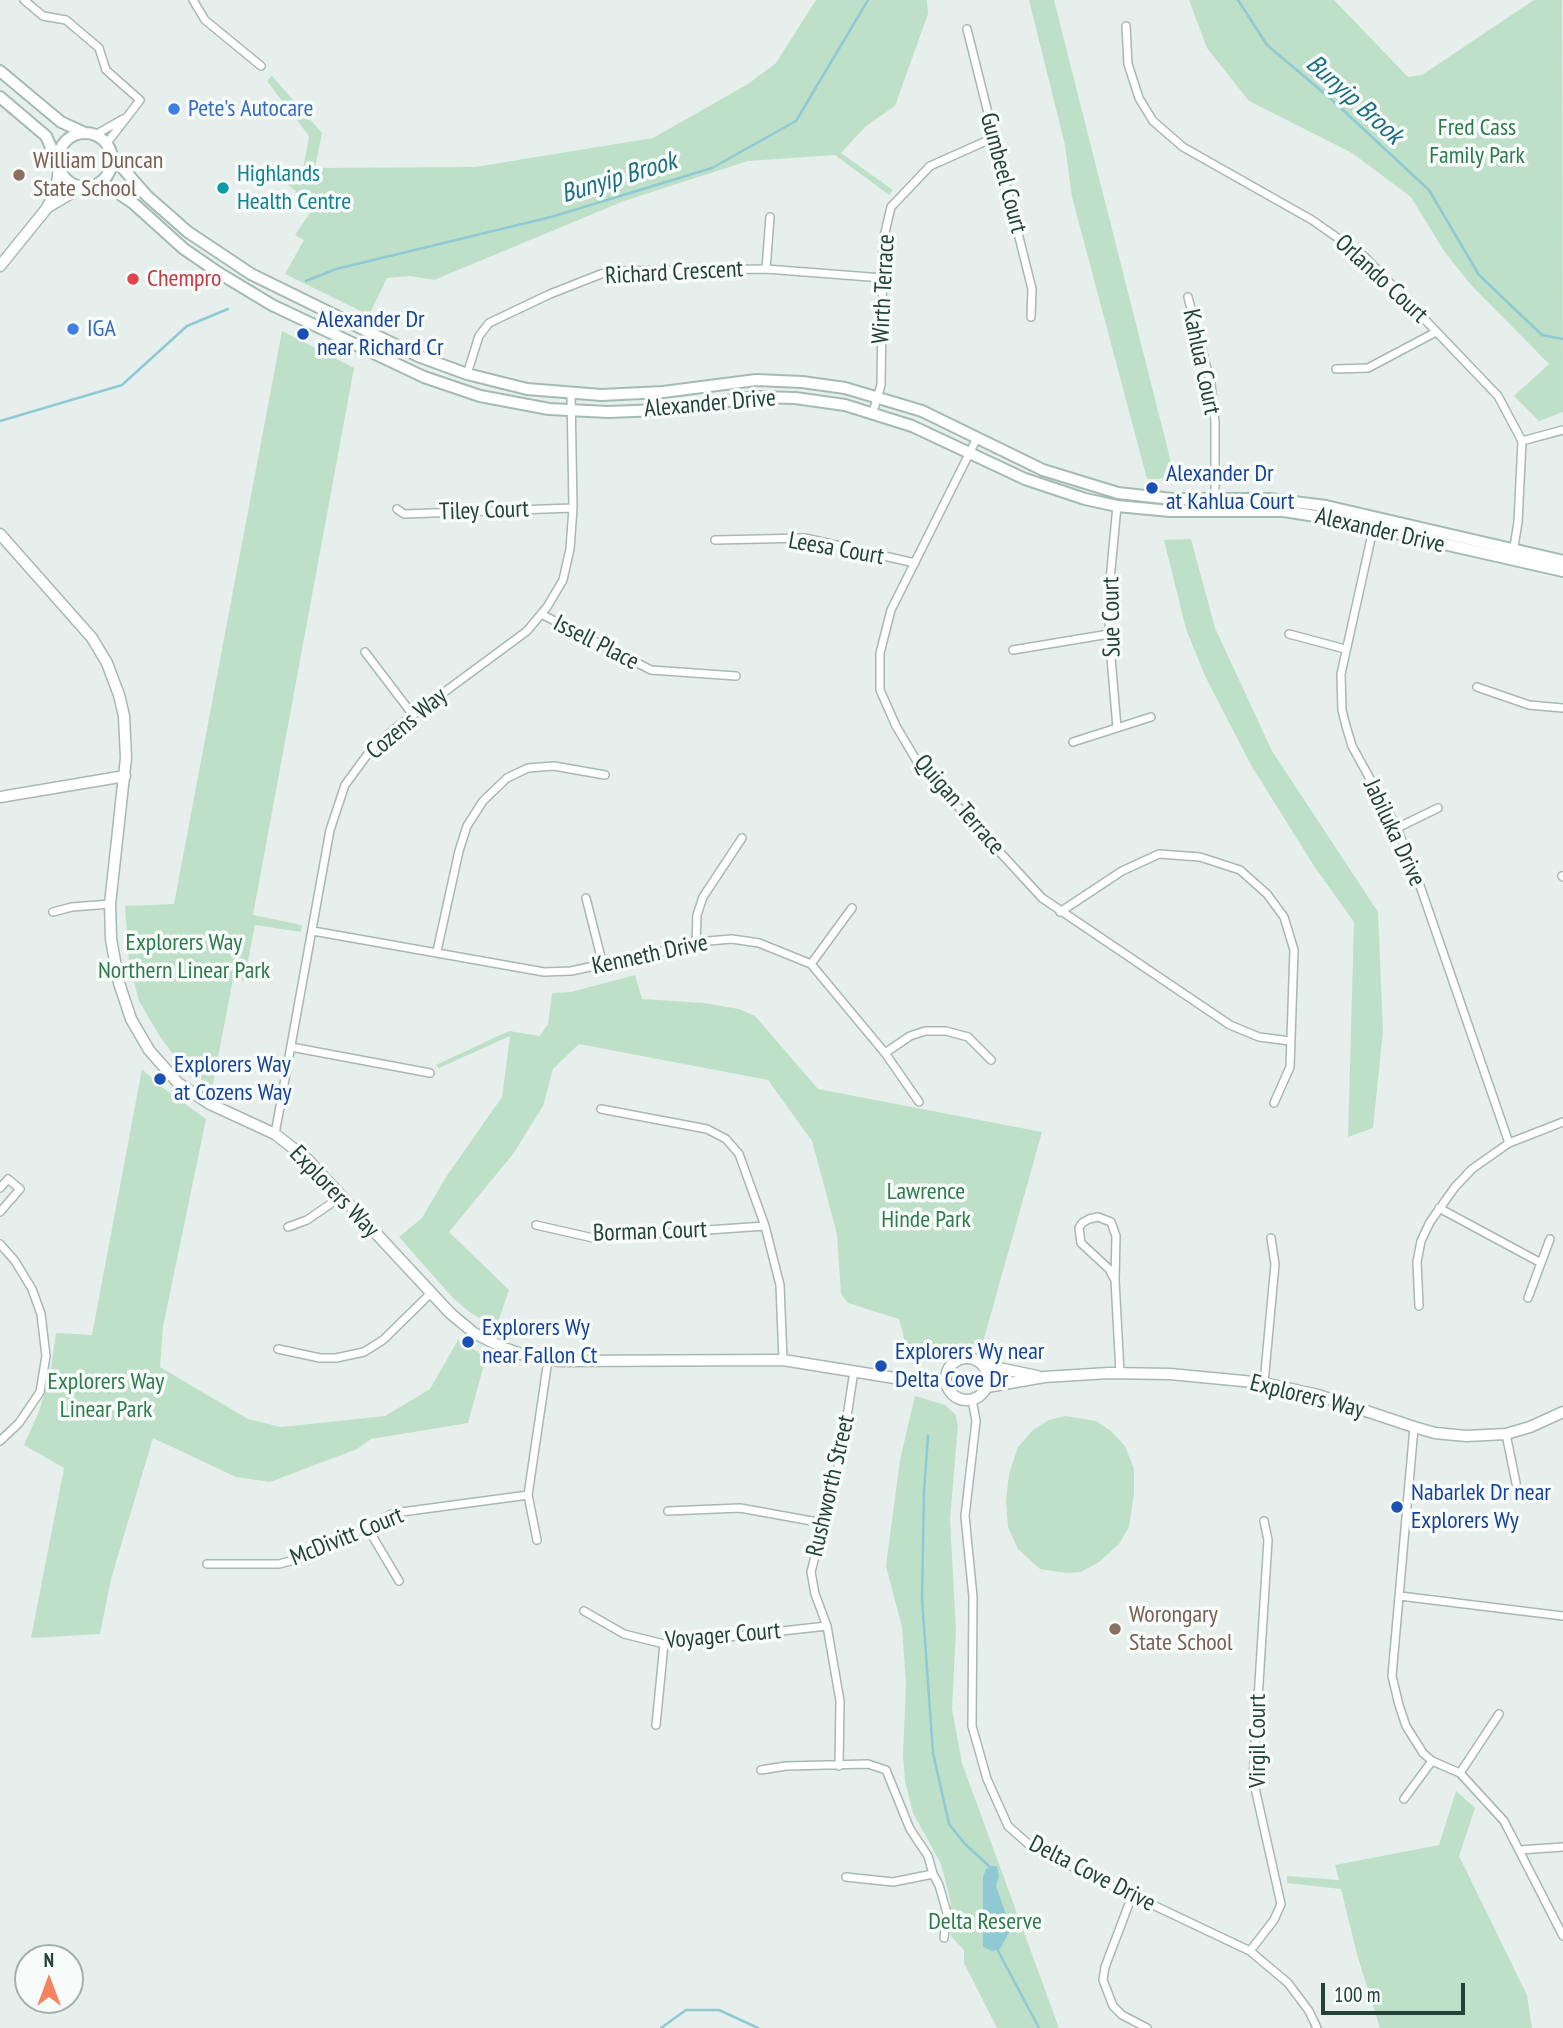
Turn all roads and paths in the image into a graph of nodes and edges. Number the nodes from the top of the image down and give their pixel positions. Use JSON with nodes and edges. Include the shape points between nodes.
{"nodes":[{"id":1,"x":24,"y":0,"type":"edge"},
{"id":2,"x":193,"y":0,"type":"edge"},
{"id":3,"x":1126,"y":26,"type":"dead end"},
{"id":4,"x":967,"y":29,"type":"dead end"},
{"id":5,"x":261,"y":66,"type":"dead end"},
{"id":6,"x":0,"y":71,"type":"edge"},
{"id":7,"x":0,"y":97,"type":"edge"},
{"id":8,"x":126,"y":117,"type":"junction"},
{"id":9,"x":91,"y":134,"type":"junction"},
{"id":10,"x":993,"y":138,"type":"junction"},
{"id":11,"x":107,"y":143,"type":"junction"},
{"id":12,"x":113,"y":157,"type":"junction"},
{"id":13,"x":58,"y":164,"type":"junction"},
{"id":14,"x":102,"y":182,"type":"junction"},
{"id":15,"x":82,"y":187,"type":"junction"},
{"id":16,"x":47,"y":208,"type":"junction"},
{"id":17,"x":770,"y":217,"type":"dead end"},
{"id":18,"x":0,"y":266,"type":"edge"},
{"id":19,"x":766,"y":268,"type":"junction"},
{"id":20,"x":883,"y":278,"type":"junction"},
{"id":21,"x":1188,"y":298,"type":"dead end"},
{"id":22,"x":1031,"y":317,"type":"dead end"},
{"id":23,"x":1436,"y":332,"type":"junction"},
{"id":24,"x":1336,"y":369,"type":"dead end"},
{"id":25,"x":467,"y":374,"type":"junction"},
{"id":26,"x":571,"y":394,"type":"junction"},
{"id":27,"x":878,"y":396,"type":"junction"},
{"id":28,"x":570,"y":411,"type":"junction"},
{"id":29,"x":873,"y":412,"type":"junction"},
{"id":30,"x":1563,"y":430,"type":"edge"},
{"id":31,"x":977,"y":438,"type":"junction"},
{"id":32,"x":1522,"y":441,"type":"junction"},
{"id":33,"x":971,"y":453,"type":"junction"},
{"id":34,"x":1215,"y":498,"type":"junction"},
{"id":35,"x":1117,"y":506,"type":"junction"},
{"id":36,"x":573,"y":508,"type":"junction"},
{"id":37,"x":397,"y":509,"type":"dead end"},
{"id":38,"x":1215,"y":511,"type":"junction"},
{"id":39,"x":1374,"y":524,"type":"junction"},
{"id":40,"x":0,"y":534,"type":"edge"},
{"id":41,"x":715,"y":540,"type":"dead end"},
{"id":42,"x":1512,"y":556,"type":"junction"},
{"id":43,"x":1563,"y":561,"type":"edge"},
{"id":44,"x":915,"y":563,"type":"junction"},
{"id":45,"x":1563,"y":571,"type":"edge"},
{"id":46,"x":541,"y":614,"type":"junction"},
{"id":47,"x":1109,"y":634,"type":"junction"},
{"id":48,"x":1289,"y":634,"type":"dead end"},
{"id":49,"x":1345,"y":649,"type":"junction"},
{"id":50,"x":1013,"y":650,"type":"dead end"},
{"id":51,"x":365,"y":652,"type":"dead end"},
{"id":52,"x":736,"y":676,"type":"dead end"},
{"id":53,"x":1477,"y":687,"type":"dead end"},
{"id":54,"x":1563,"y":708,"type":"edge"},
{"id":55,"x":413,"y":715,"type":"junction"},
{"id":56,"x":1151,"y":717,"type":"dead end"},
{"id":57,"x":1117,"y":728,"type":"junction"},
{"id":58,"x":1073,"y":742,"type":"dead end"},
{"id":59,"x":605,"y":775,"type":"dead end"},
{"id":60,"x":125,"y":776,"type":"junction"},
{"id":61,"x":0,"y":797,"type":"edge"},
{"id":62,"x":1438,"y":808,"type":"dead end"},
{"id":63,"x":1396,"y":828,"type":"junction"},
{"id":64,"x":742,"y":838,"type":"dead end"},
{"id":65,"x":586,"y":898,"type":"dead end"},
{"id":66,"x":110,"y":904,"type":"junction"},
{"id":67,"x":852,"y":908,"type":"dead end"},
{"id":68,"x":53,"y":912,"type":"dead end"},
{"id":69,"x":1060,"y":912,"type":"junction"},
{"id":70,"x":313,"y":930,"type":"junction"},
{"id":71,"x":696,"y":942,"type":"junction"},
{"id":72,"x":437,"y":951,"type":"junction"},
{"id":73,"x":811,"y":964,"type":"junction"},
{"id":74,"x":603,"y":965,"type":"junction"},
{"id":75,"x":1290,"y":1041,"type":"junction"},
{"id":76,"x":291,"y":1047,"type":"junction"},
{"id":77,"x":884,"y":1053,"type":"junction"},
{"id":78,"x":991,"y":1060,"type":"dead end"},
{"id":79,"x":430,"y":1073,"type":"dead end"},
{"id":80,"x":919,"y":1102,"type":"dead end"},
{"id":81,"x":1274,"y":1103,"type":"dead end"},
{"id":82,"x":601,"y":1109,"type":"dead end"},
{"id":83,"x":1563,"y":1122,"type":"edge"},
{"id":84,"x":275,"y":1134,"type":"junction"},
{"id":85,"x":1509,"y":1143,"type":"junction"},
{"id":86,"x":0,"y":1188,"type":"edge"},
{"id":87,"x":342,"y":1196,"type":"junction"},
{"id":88,"x":1439,"y":1208,"type":"junction"},
{"id":89,"x":0,"y":1212,"type":"edge"},
{"id":90,"x":536,"y":1225,"type":"dead end"},
{"id":91,"x":765,"y":1226,"type":"junction"},
{"id":92,"x":288,"y":1227,"type":"dead end"},
{"id":93,"x":1271,"y":1237,"type":"dead end"},
{"id":94,"x":1550,"y":1239,"type":"dead end"},
{"id":95,"x":0,"y":1244,"type":"edge"},
{"id":96,"x":1541,"y":1263,"type":"junction"},
{"id":97,"x":1115,"y":1280,"type":"junction"},
{"id":98,"x":430,"y":1294,"type":"junction"},
{"id":99,"x":1528,"y":1298,"type":"dead end"},
{"id":100,"x":1419,"y":1306,"type":"dead end"},
{"id":101,"x":278,"y":1349,"type":"dead end"},
{"id":102,"x":548,"y":1360,"type":"junction"},
{"id":103,"x":783,"y":1360,"type":"junction"},
{"id":104,"x":984,"y":1365,"type":"junction"},
{"id":105,"x":855,"y":1371,"type":"junction"},
{"id":106,"x":1120,"y":1373,"type":"junction"},
{"id":107,"x":1044,"y":1377,"type":"junction"},
{"id":108,"x":946,"y":1381,"type":"junction"},
{"id":109,"x":1264,"y":1383,"type":"junction"},
{"id":110,"x":987,"y":1387,"type":"junction"},
{"id":111,"x":972,"y":1399,"type":"junction"},
{"id":112,"x":1563,"y":1412,"type":"edge"},
{"id":113,"x":1414,"y":1427,"type":"junction"},
{"id":114,"x":1506,"y":1434,"type":"junction"},
{"id":115,"x":0,"y":1441,"type":"edge"},
{"id":116,"x":1516,"y":1483,"type":"dead end"},
{"id":117,"x":528,"y":1495,"type":"junction"},
{"id":118,"x":668,"y":1511,"type":"dead end"},
{"id":119,"x":1264,"y":1521,"type":"dead end"},
{"id":120,"x":823,"y":1523,"type":"junction"},
{"id":121,"x":367,"y":1527,"type":"junction"},
{"id":122,"x":537,"y":1540,"type":"dead end"},
{"id":123,"x":208,"y":1564,"type":"dead end"},
{"id":124,"x":399,"y":1581,"type":"dead end"},
{"id":125,"x":1400,"y":1596,"type":"junction"},
{"id":126,"x":584,"y":1611,"type":"dead end"},
{"id":127,"x":1563,"y":1616,"type":"edge"},
{"id":128,"x":827,"y":1626,"type":"junction"},
{"id":129,"x":664,"y":1644,"type":"junction"},
{"id":130,"x":1499,"y":1714,"type":"dead end"},
{"id":131,"x":656,"y":1725,"type":"dead end"},
{"id":132,"x":1432,"y":1761,"type":"junction"},
{"id":133,"x":839,"y":1766,"type":"junction"},
{"id":134,"x":761,"y":1770,"type":"dead end"},
{"id":135,"x":1460,"y":1773,"type":"junction"},
{"id":136,"x":1404,"y":1799,"type":"dead end"},
{"id":137,"x":1563,"y":1847,"type":"edge"},
{"id":138,"x":1520,"y":1850,"type":"junction"},
{"id":139,"x":933,"y":1874,"type":"junction"},
{"id":140,"x":846,"y":1877,"type":"dead end"},
{"id":141,"x":1132,"y":1896,"type":"junction"},
{"id":142,"x":1563,"y":1936,"type":"edge"},
{"id":143,"x":944,"y":1938,"type":"dead end"},
{"id":144,"x":1250,"y":1951,"type":"junction"},
{"id":145,"x":1147,"y":2028,"type":"edge"},
{"id":146,"x":1317,"y":2028,"type":"edge"}],
"edges":[{"from":1,"to":8,"type":"street","via":[[43,16],[66,20],[99,48],[106,70],[139,100]]},
{"from":2,"to":5,"type":"street","via":[[205,20]]},
{"from":3,"to":23,"type":"street","name":"Orlando Court","via":[[1128,64],[1139,97],[1158,127],[1343,241],[1385,276]]},
{"from":4,"to":10,"type":"street","name":"Gumbeel Court"},
{"from":6,"to":9,"type":"main road","via":[[61,122]]},
{"from":7,"to":13,"type":"main road","via":[[46,136]]},
{"from":8,"to":9,"type":"street"},
{"from":8,"to":11,"type":"street"},
{"from":9,"to":11,"type":"main road"},
{"from":9,"to":13,"type":"main road","via":[[77,134],[65,143]]},
{"from":10,"to":20,"type":"street","name":"Wirth Terrace","via":[[930,166],[891,206],[883,241]]},
{"from":10,"to":22,"type":"street","name":"Gumbeel Court","via":[[1032,289]]},
{"from":11,"to":12,"type":"main road"},
{"from":12,"to":14,"type":"main road","via":[[111,171]]},
{"from":12,"to":25,"type":"main road","name":"Alexander Drive","via":[[147,196],[188,232],[251,274],[406,350]]},
{"from":13,"to":15,"type":"main road","via":[[65,179]]},
{"from":13,"to":16,"type":"street","via":[[56,190]]},
{"from":14,"to":15,"type":"main road"},
{"from":14,"to":28,"type":"main road","name":"Alexander Drive","via":[[184,249],[272,305],[448,386],[511,403]]},
{"from":15,"to":16,"type":"street"},
{"from":16,"to":18,"type":"street"},
{"from":17,"to":19,"type":"street"},
{"from":19,"to":20,"type":"street","name":"Richard Crescent"},
{"from":19,"to":25,"type":"street","name":"Richard Crescent","via":[[615,271],[587,278],[489,323],[479,336]]},
{"from":20,"to":27,"type":"street","name":"Wirth Terrace"},
{"from":21,"to":34,"type":"street","name":"Kahlua Court","via":[[1211,384]]},
{"from":23,"to":24,"type":"street","via":[[1368,368]]},
{"from":23,"to":32,"type":"street","name":"Orlando Court","via":[[1497,396]]},
{"from":25,"to":26,"type":"main road","name":"Alexander Drive"},
{"from":26,"to":27,"type":"main road","name":"Alexander Drive","via":[[633,394],[778,380]]},
{"from":26,"to":28,"type":"street","name":"Cozens Way"},
{"from":27,"to":29,"type":"street","name":"Wirth Terrace"},
{"from":27,"to":31,"type":"main road","name":"Alexander Drive"},
{"from":28,"to":29,"type":"main road","name":"Alexander Drive","via":[[661,410],[756,397],[821,401]]},
{"from":28,"to":36,"type":"street","name":"Cozens Way"},
{"from":29,"to":33,"type":"main road","name":"Alexander Drive"},
{"from":30,"to":32,"type":"street"},
{"from":31,"to":33,"type":"street","name":"Quigan Terrace"},
{"from":31,"to":34,"type":"main road","name":"Alexander Drive","via":[[1043,470],[1100,489],[1141,497]]},
{"from":32,"to":42,"type":"street"},
{"from":33,"to":35,"type":"main road","name":"Alexander Drive","via":[[1044,487]]},
{"from":33,"to":44,"type":"street","name":"Quigan Terrace"},
{"from":34,"to":38,"type":"street","name":"Kahlua Court"},
{"from":34,"to":39,"type":"main road","name":"Alexander Drive","via":[[1326,506]]},
{"from":35,"to":38,"type":"main road","name":"Alexander Drive"},
{"from":35,"to":47,"type":"street","name":"Sue Court"},
{"from":36,"to":37,"type":"street","name":"Tiley Court","via":[[404,514]]},
{"from":36,"to":46,"type":"street","name":"Cozens Way","via":[[563,580]]},
{"from":38,"to":39,"type":"main road","name":"Alexander Drive","via":[[1284,511]]},
{"from":39,"to":42,"type":"main road","name":"Alexander Drive"},
{"from":39,"to":49,"type":"street","name":"Jabiluka Drive"},
{"from":40,"to":60,"type":"street","name":"Explorers Way","via":[[92,638],[107,663],[124,716]]},
{"from":41,"to":44,"type":"street","name":"Leesa Court","via":[[805,538]]},
{"from":42,"to":43,"type":"main road","name":"Alexander Drive"},
{"from":42,"to":45,"type":"main road","name":"Alexander Drive"},
{"from":44,"to":69,"type":"street","name":"Quigan Terrace","via":[[891,610],[880,653],[880,690],[918,763]]},
{"from":46,"to":52,"type":"street","name":"Issell Place","via":[[651,670]]},
{"from":46,"to":55,"type":"street","name":"Cozens Way","via":[[527,631]]},
{"from":47,"to":50,"type":"street"},
{"from":47,"to":57,"type":"street","name":"Sue Court"},
{"from":48,"to":49,"type":"street"},
{"from":49,"to":63,"type":"street","name":"Jabiluka Drive","via":[[1340,694],[1346,726]]},
{"from":51,"to":55,"type":"street"},
{"from":53,"to":54,"type":"street","via":[[1529,705]]},
{"from":55,"to":70,"type":"street","name":"Cozens Way","via":[[367,755],[345,785],[330,830]]},
{"from":56,"to":57,"type":"street"},
{"from":57,"to":58,"type":"street"},
{"from":59,"to":72,"type":"street","via":[[554,766],[528,768],[507,778],[483,801],[467,826],[459,851]]},
{"from":60,"to":61,"type":"street"},
{"from":60,"to":66,"type":"street","name":"Explorers Way"},
{"from":62,"to":63,"type":"street"},
{"from":63,"to":85,"type":"street","name":"Jabiluka Drive","via":[[1433,920]]},
{"from":64,"to":71,"type":"street","via":[[703,897],[696,915]]},
{"from":65,"to":74,"type":"street"},
{"from":66,"to":68,"type":"street"},
{"from":66,"to":84,"type":"street","name":"Explorers Way","via":[[119,983],[131,1019],[149,1050],[199,1098]]},
{"from":67,"to":73,"type":"street"},
{"from":69,"to":75,"type":"street","name":"Quigan Terrace","via":[[1230,1025],[1259,1037]]},
{"from":69,"to":75,"type":"street","via":[[1122,871],[1159,855],[1200,856],[1240,870],[1284,917],[1294,950]]},
{"from":70,"to":72,"type":"street","name":"Kenneth Drive"},
{"from":70,"to":76,"type":"street","name":"Cozens Way"},
{"from":71,"to":73,"type":"street","name":"Kenneth Drive","via":[[732,939],[759,943]]},
{"from":71,"to":74,"type":"street","name":"Kenneth Drive"},
{"from":72,"to":74,"type":"street","name":"Kenneth Drive","via":[[544,971]]},
{"from":73,"to":77,"type":"street","name":"Kenneth Drive"},
{"from":75,"to":81,"type":"street","via":[[1290,1067]]},
{"from":76,"to":79,"type":"street"},
{"from":76,"to":84,"type":"street","name":"Cozens Way"},
{"from":77,"to":78,"type":"street","via":[[925,1031],[946,1031],[968,1037]]},
{"from":77,"to":80,"type":"street","name":"Kenneth Drive"},
{"from":82,"to":91,"type":"street","via":[[707,1129],[726,1139],[739,1154]]},
{"from":83,"to":85,"type":"street"},
{"from":84,"to":87,"type":"street","name":"Explorers Way"},
{"from":85,"to":88,"type":"street","via":[[1472,1169]]},
{"from":86,"to":89,"type":"street","via":[[8,1180],[20,1189]]},
{"from":87,"to":92,"type":"street"},
{"from":87,"to":98,"type":"street","name":"Explorers Way"},
{"from":88,"to":96,"type":"street"},
{"from":88,"to":100,"type":"street","via":[[1418,1251]]},
{"from":90,"to":91,"type":"street","name":"Borman Court","via":[[593,1238]]},
{"from":91,"to":103,"type":"street","via":[[780,1285]]},
{"from":93,"to":109,"type":"street","via":[[1275,1264]]},
{"from":94,"to":96,"type":"street"},
{"from":95,"to":115,"type":"street","via":[[32,1289],[41,1314],[46,1356],[40,1392]]},
{"from":96,"to":99,"type":"street"},
{"from":97,"to":97,"type":"street","via":[[1114,1228],[1106,1219],[1089,1219],[1079,1228],[1081,1243]]},
{"from":97,"to":106,"type":"street"},
{"from":98,"to":101,"type":"street","via":[[363,1353],[328,1358]]},
{"from":98,"to":102,"type":"street","name":"Explorers Way","via":[[460,1323],[488,1341]]},
{"from":102,"to":103,"type":"street","name":"Explorers Way"},
{"from":102,"to":117,"type":"street"},
{"from":103,"to":105,"type":"street","name":"Explorers Way"},
{"from":104,"to":107,"type":"street","name":"Explorers Way"},
{"from":104,"to":108,"type":"street","name":"Explorers Way","via":[[962,1358],[950,1366]]},
{"from":104,"to":110,"type":"street"},
{"from":105,"to":108,"type":"street","name":"Explorers Way","via":[[922,1382]]},
{"from":105,"to":120,"type":"street","name":"Rushworth Street","via":[[841,1455]]},
{"from":106,"to":107,"type":"street","name":"Explorers Way"},
{"from":106,"to":109,"type":"street","name":"Explorers Way"},
{"from":107,"to":110,"type":"street","name":"Explorers Way"},
{"from":108,"to":111,"type":"street","via":[[953,1395]]},
{"from":109,"to":113,"type":"street","name":"Explorers Way","via":[[1318,1395]]},
{"from":110,"to":111,"type":"street","name":"Explorers Way"},
{"from":111,"to":141,"type":"street","name":"Delta Cove Drive","via":[[976,1422],[965,1531],[974,1597],[976,1747],[1008,1826],[1032,1848]]},
{"from":112,"to":114,"type":"street","name":"Explorers Way"},
{"from":113,"to":114,"type":"street","name":"Explorers Way","via":[[1466,1436]]},
{"from":113,"to":125,"type":"street"},
{"from":114,"to":116,"type":"street"},
{"from":117,"to":121,"type":"street","name":"McDivitt Court","via":[[394,1513]]},
{"from":117,"to":122,"type":"street"},
{"from":118,"to":120,"type":"street","via":[[740,1508]]},
{"from":119,"to":144,"type":"street","name":"Virgil Court","via":[[1268,1540],[1253,1779],[1281,1904]]},
{"from":120,"to":128,"type":"street","name":"Rushworth Street","via":[[811,1573]]},
{"from":121,"to":123,"type":"street","name":"McDivitt Court","via":[[310,1556],[279,1564]]},
{"from":121,"to":124,"type":"street"},
{"from":125,"to":127,"type":"street"},
{"from":125,"to":132,"type":"street","via":[[1392,1676],[1406,1726]]},
{"from":126,"to":129,"type":"street","name":"Voyager Court","via":[[624,1634]]},
{"from":128,"to":129,"type":"street","name":"Voyager Court"},
{"from":128,"to":133,"type":"street","name":"Rushworth Street","via":[[840,1701]]},
{"from":129,"to":131,"type":"street"},
{"from":130,"to":135,"type":"street"},
{"from":132,"to":135,"type":"street"},
{"from":132,"to":136,"type":"street"},
{"from":133,"to":134,"type":"street"},
{"from":133,"to":139,"type":"street","via":[[868,1764],[886,1770]]},
{"from":135,"to":138,"type":"street","via":[[1504,1821]]},
{"from":137,"to":138,"type":"street"},
{"from":138,"to":142,"type":"street"},
{"from":139,"to":140,"type":"street","via":[[893,1882]]},
{"from":139,"to":143,"type":"street","via":[[947,1913]]},
{"from":141,"to":144,"type":"street","name":"Delta Cove Drive"},
{"from":141,"to":145,"type":"street","via":[[1103,1980],[1113,2006]]},
{"from":144,"to":146,"type":"street","name":"Delta Cove Drive","via":[[1288,1983]]}]}
